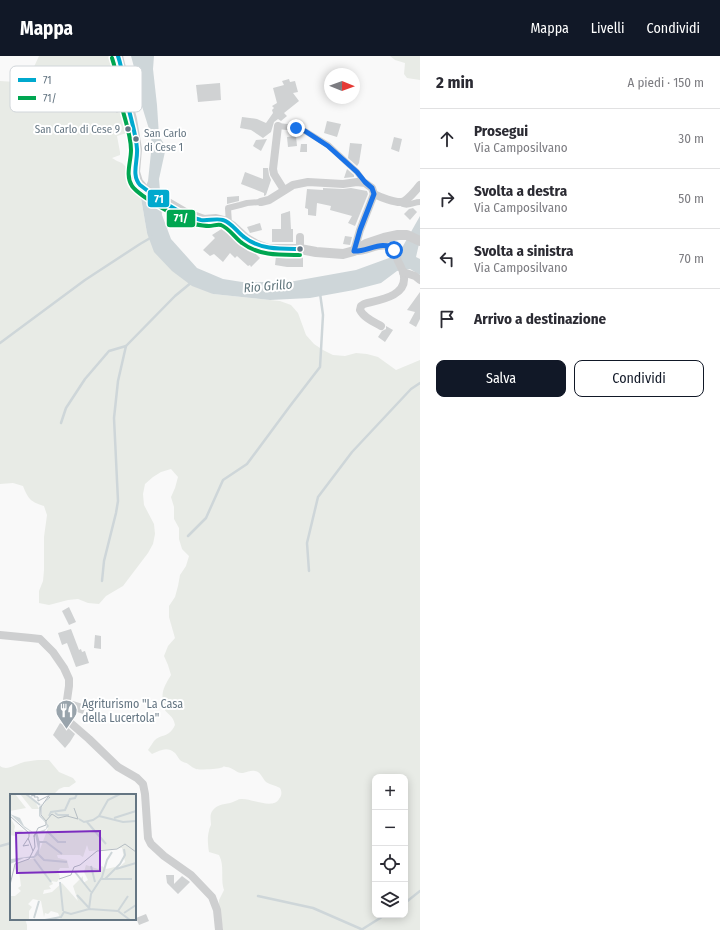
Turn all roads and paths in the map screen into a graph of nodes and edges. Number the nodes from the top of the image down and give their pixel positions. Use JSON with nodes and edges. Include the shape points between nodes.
{"nodes":[{"id":1,"x":118,"y":56,"type":"edge"},
{"id":2,"x":120,"y":66,"type":"edge"},
{"id":3,"x":130,"y":112,"type":"edge"},
{"id":4,"x":278,"y":126,"type":"joint"},
{"id":5,"x":365,"y":182,"type":"junction"},
{"id":6,"x":420,"y":185,"type":"edge"},
{"id":7,"x":284,"y":190,"type":"junction"},
{"id":8,"x":374,"y":194,"type":"junction"},
{"id":9,"x":261,"y":202,"type":"joint"},
{"id":10,"x":400,"y":202,"type":"junction"},
{"id":11,"x":420,"y":202,"type":"edge"},
{"id":12,"x":231,"y":225,"type":"junction"},
{"id":13,"x":300,"y":237,"type":"dead end"},
{"id":14,"x":420,"y":241,"type":"edge"},
{"id":15,"x":300,"y":249,"type":"junction"},
{"id":16,"x":354,"y":251,"type":"junction"},
{"id":17,"x":403,"y":272,"type":"junction"},
{"id":18,"x":420,"y":280,"type":"edge"},
{"id":19,"x":381,"y":326,"type":"dead end"},
{"id":20,"x":0,"y":635,"type":"edge"},
{"id":21,"x":219,"y":930,"type":"edge"}],
"edges":[{"from":1,"to":2,"type":"street"},
{"from":3,"to":12,"type":"street","via":[[137,149],[135,172],[138,182],[144,189],[187,214],[204,220],[224,220]]},
{"from":4,"to":5,"type":"street","via":[[305,131],[328,146]]},
{"from":4,"to":7,"type":"street","via":[[273,169]]},
{"from":5,"to":7,"type":"street","via":[[308,182]]},
{"from":5,"to":8,"type":"street"},
{"from":6,"to":10,"type":"street","via":[[415,192]]},
{"from":7,"to":9,"type":"street"},
{"from":8,"to":10,"type":"street"},
{"from":8,"to":16,"type":"street"},
{"from":9,"to":12,"type":"street","via":[[246,202],[228,208]]},
{"from":10,"to":11,"type":"street","via":[[406,205]]},
{"from":12,"to":15,"type":"street","via":[[245,238],[268,249]]},
{"from":13,"to":15,"type":"street"},
{"from":14,"to":16,"type":"street","via":[[398,235],[366,244]]},
{"from":15,"to":16,"type":"street","via":[[334,254]]},
{"from":16,"to":17,"type":"street","via":[[364,251],[383,245],[391,247]]},
{"from":17,"to":18,"type":"street"},
{"from":17,"to":19,"type":"street","via":[[404,283],[396,294],[364,304],[360,310]]},
{"from":20,"to":21,"type":"street","via":[[40,639],[53,652],[69,679],[66,720],[118,767],[143,784],[148,838],[151,844],[191,876],[212,897],[217,910]]}]}
